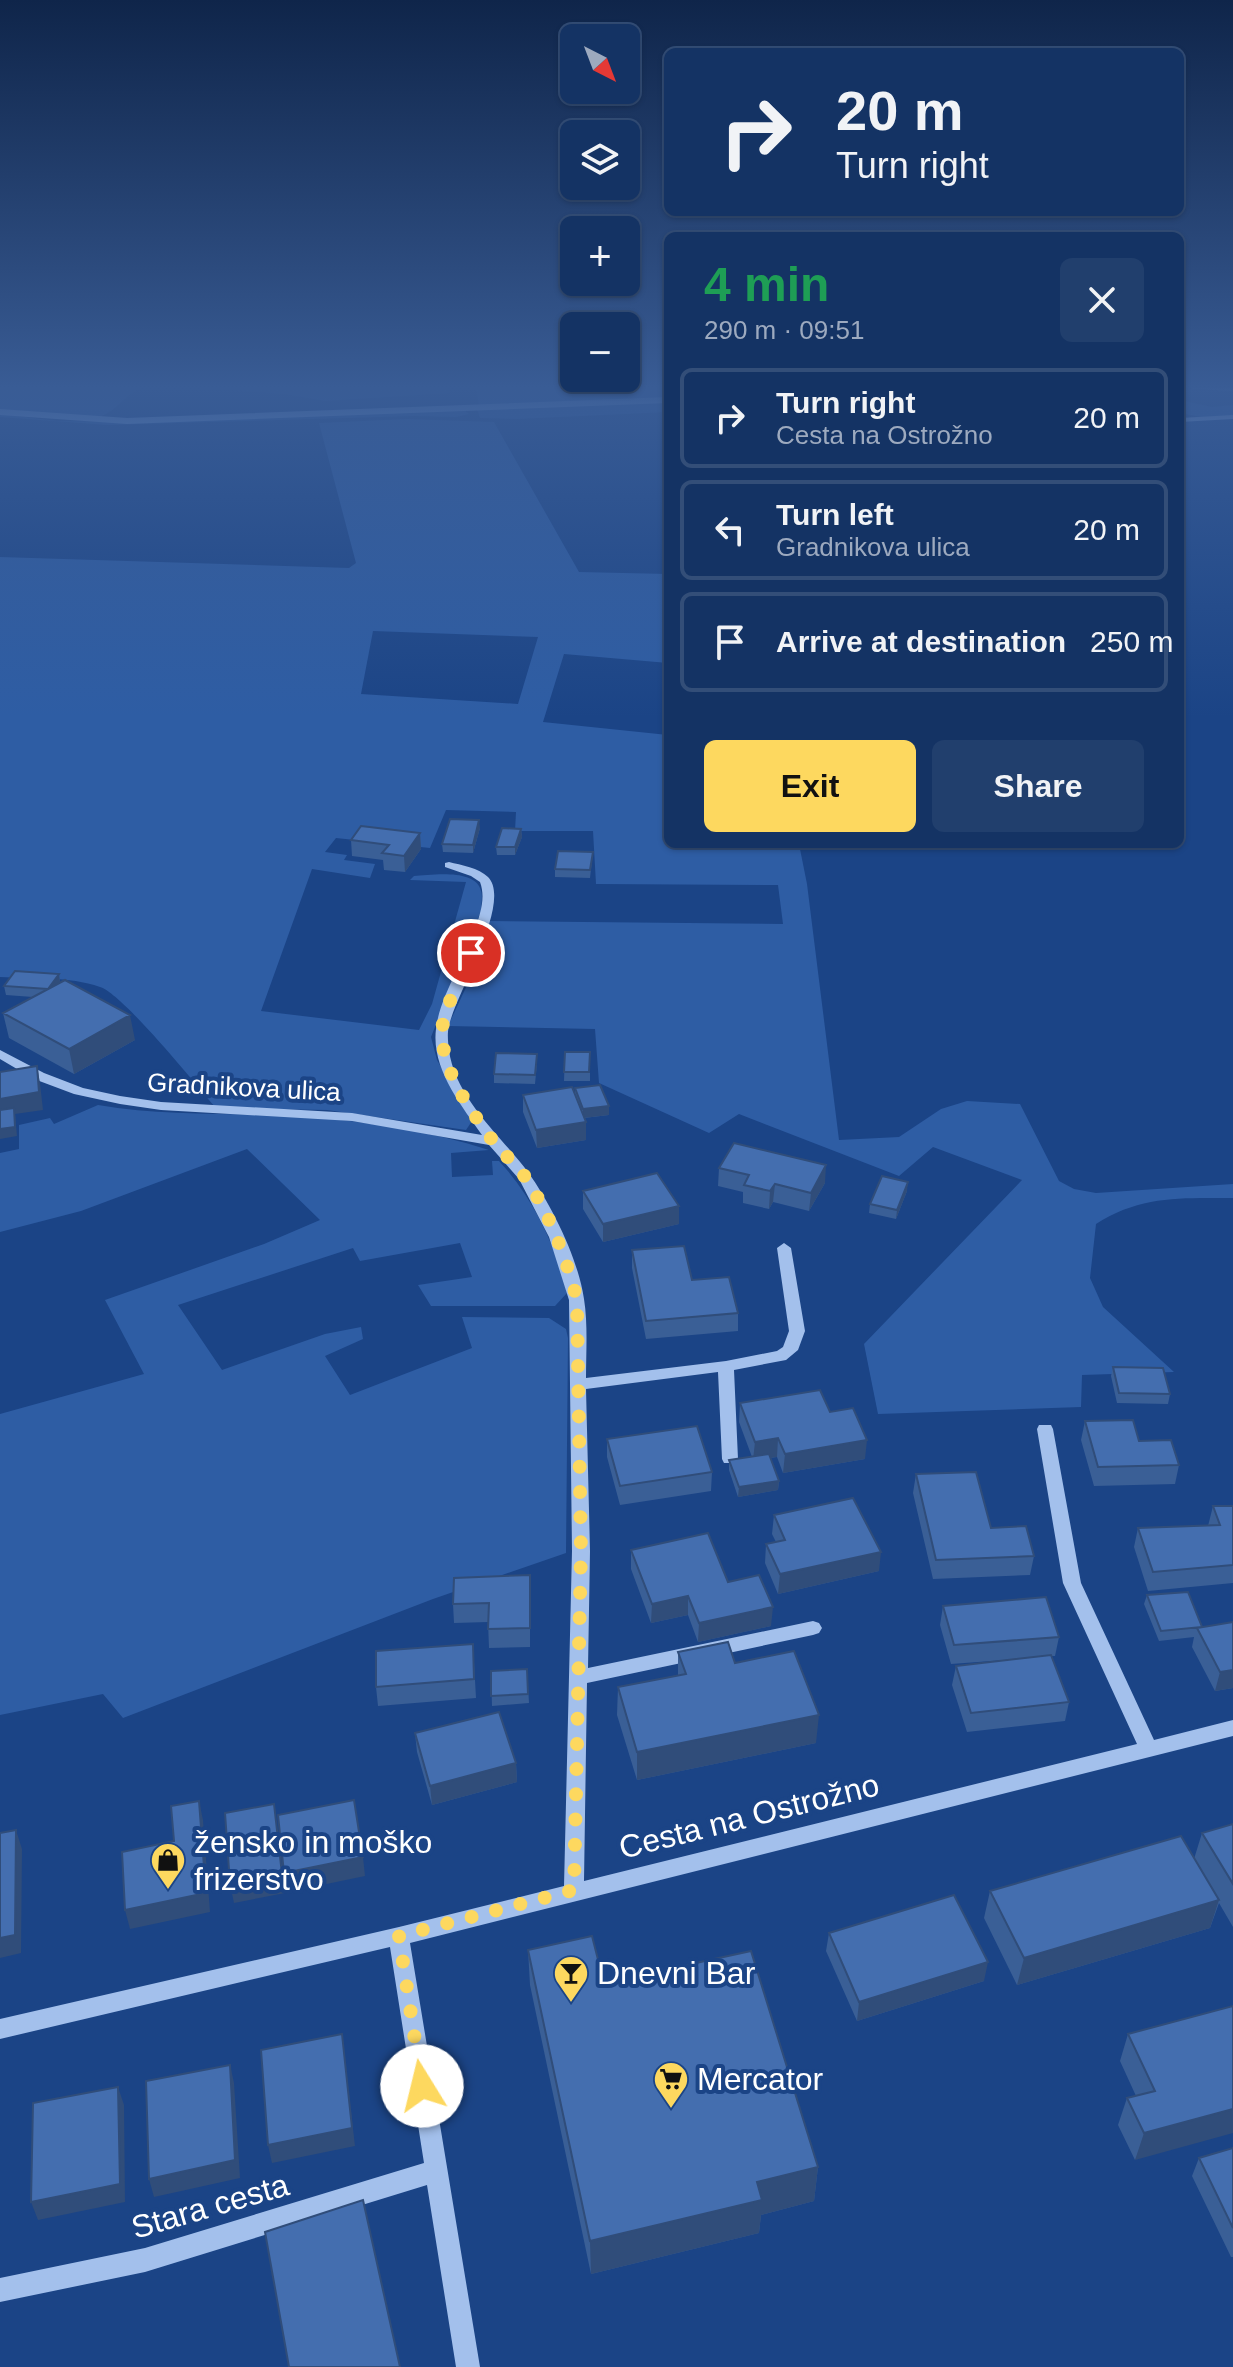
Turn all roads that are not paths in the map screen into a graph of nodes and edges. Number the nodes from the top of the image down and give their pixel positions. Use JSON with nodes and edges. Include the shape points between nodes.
{"nodes":[{"id":1,"x":449,"y":865,"type":"dead end"},
{"id":2,"x":0,"y":1054,"type":"edge"},
{"id":3,"x":494,"y":1142,"type":"junction"},
{"id":4,"x":784,"y":1248,"type":"dead end"},
{"id":5,"x":726,"y":1366,"type":"junction"},
{"id":6,"x":578,"y":1385,"type":"junction"},
{"id":7,"x":1045,"y":1429,"type":"dead end"},
{"id":8,"x":730,"y":1459,"type":"edge"},
{"id":9,"x":813,"y":1628,"type":"dead end"},
{"id":10,"x":578,"y":1678,"type":"junction"},
{"id":11,"x":1233,"y":1728,"type":"edge"},
{"id":12,"x":1149,"y":1749,"type":"junction"},
{"id":13,"x":574,"y":1890,"type":"junction"},
{"id":14,"x":399,"y":1936,"type":"junction"},
{"id":15,"x":0,"y":2029,"type":"edge"},
{"id":16,"x":436,"y":2171,"type":"junction"},
{"id":17,"x":0,"y":2290,"type":"edge"},
{"id":18,"x":468,"y":2367,"type":"edge"}],
"edges":[{"from":1,"to":3,"type":"street","via":[[483,879],[489,898],[442,1028],[444,1059]]},
{"from":2,"to":3,"type":"street","name":"Gradnikova ulica","via":[[22,1069],[132,1105],[330,1114]]},
{"from":3,"to":6,"type":"street","via":[[524,1176],[569,1268],[577,1300]]},
{"from":4,"to":5,"type":"street","via":[[796,1341],[781,1356]]},
{"from":5,"to":6,"type":"street"},
{"from":5,"to":8,"type":"street"},
{"from":6,"to":10,"type":"street"},
{"from":7,"to":12,"type":"street","via":[[1072,1583]]},
{"from":9,"to":10,"type":"street"},
{"from":10,"to":13,"type":"street"},
{"from":11,"to":12,"type":"street","name":"Cesta na Ostrožno"},
{"from":12,"to":13,"type":"street","name":"Cesta na Ostrožno"},
{"from":13,"to":14,"type":"street","name":"Cesta na Ostrožno"},
{"from":14,"to":15,"type":"street","name":"Cesta na Ostrožno"},
{"from":14,"to":16,"type":"street"},
{"from":16,"to":17,"type":"street","name":"Stara cesta","via":[[145,2260]]},
{"from":16,"to":18,"type":"street"}]}
